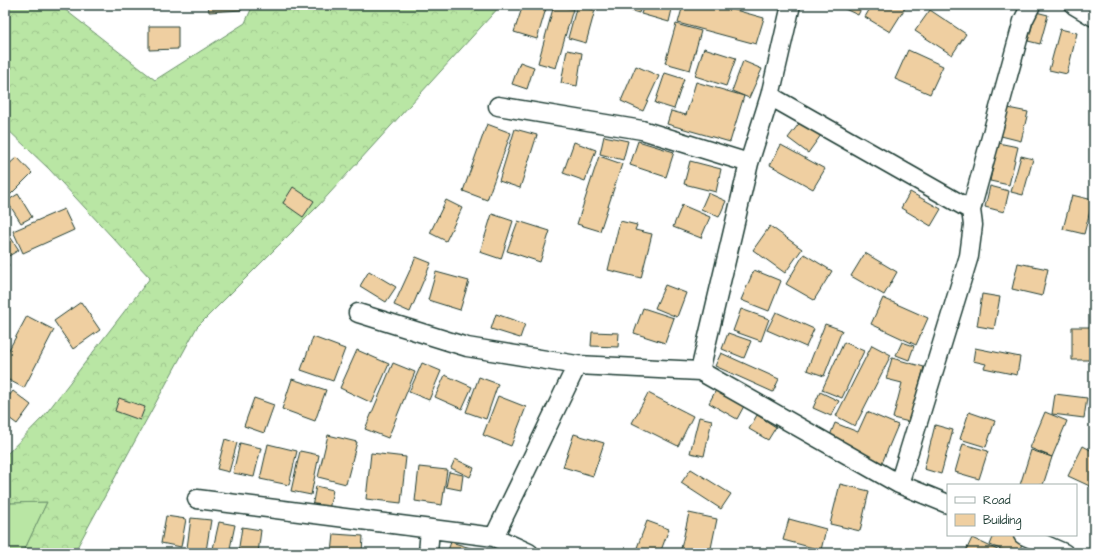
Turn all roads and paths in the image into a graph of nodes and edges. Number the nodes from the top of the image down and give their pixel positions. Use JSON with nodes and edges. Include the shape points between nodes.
{"nodes":[{"id":1,"x":791,"y":5,"type":"edge"},
{"id":2,"x":1031,"y":5,"type":"edge"},
{"id":3,"x":1074,"y":5,"type":"edge"},
{"id":4,"x":1094,"y":17,"type":"edge"},
{"id":5,"x":770,"y":96,"type":"junction"},
{"id":6,"x":498,"y":106,"type":"dead end"},
{"id":7,"x":749,"y":163,"type":"junction"},
{"id":8,"x":971,"y":210,"type":"junction"},
{"id":9,"x":358,"y":313,"type":"dead end"},
{"id":10,"x":577,"y":365,"type":"junction"},
{"id":11,"x":700,"y":371,"type":"junction"},
{"id":12,"x":899,"y":484,"type":"junction"},
{"id":13,"x":197,"y":499,"type":"dead end"},
{"id":14,"x":947,"y":504,"type":"edge"},
{"id":15,"x":430,"y":529,"type":"junction"},
{"id":16,"x":494,"y":536,"type":"junction"},
{"id":17,"x":1025,"y":536,"type":"edge"},
{"id":18,"x":428,"y":553,"type":"edge"},
{"id":19,"x":529,"y":553,"type":"edge"},
{"id":20,"x":1064,"y":553,"type":"edge"}],
"edges":[{"from":1,"to":5,"type":"street"},
{"from":2,"to":8,"type":"street","via":[[1023,21]]},
{"from":3,"to":4,"type":"street"},
{"from":5,"to":7,"type":"street"},
{"from":5,"to":8,"type":"street"},
{"from":6,"to":7,"type":"street","via":[[642,130]]},
{"from":7,"to":11,"type":"street"},
{"from":8,"to":12,"type":"street","via":[[973,225],[969,256]]},
{"from":9,"to":10,"type":"street","via":[[466,346]]},
{"from":10,"to":11,"type":"street"},
{"from":10,"to":16,"type":"street"},
{"from":11,"to":12,"type":"street"},
{"from":12,"to":14,"type":"street"},
{"from":13,"to":15,"type":"street"},
{"from":15,"to":16,"type":"street"},
{"from":15,"to":18,"type":"street"},
{"from":16,"to":19,"type":"street"},
{"from":17,"to":20,"type":"street"}]}
